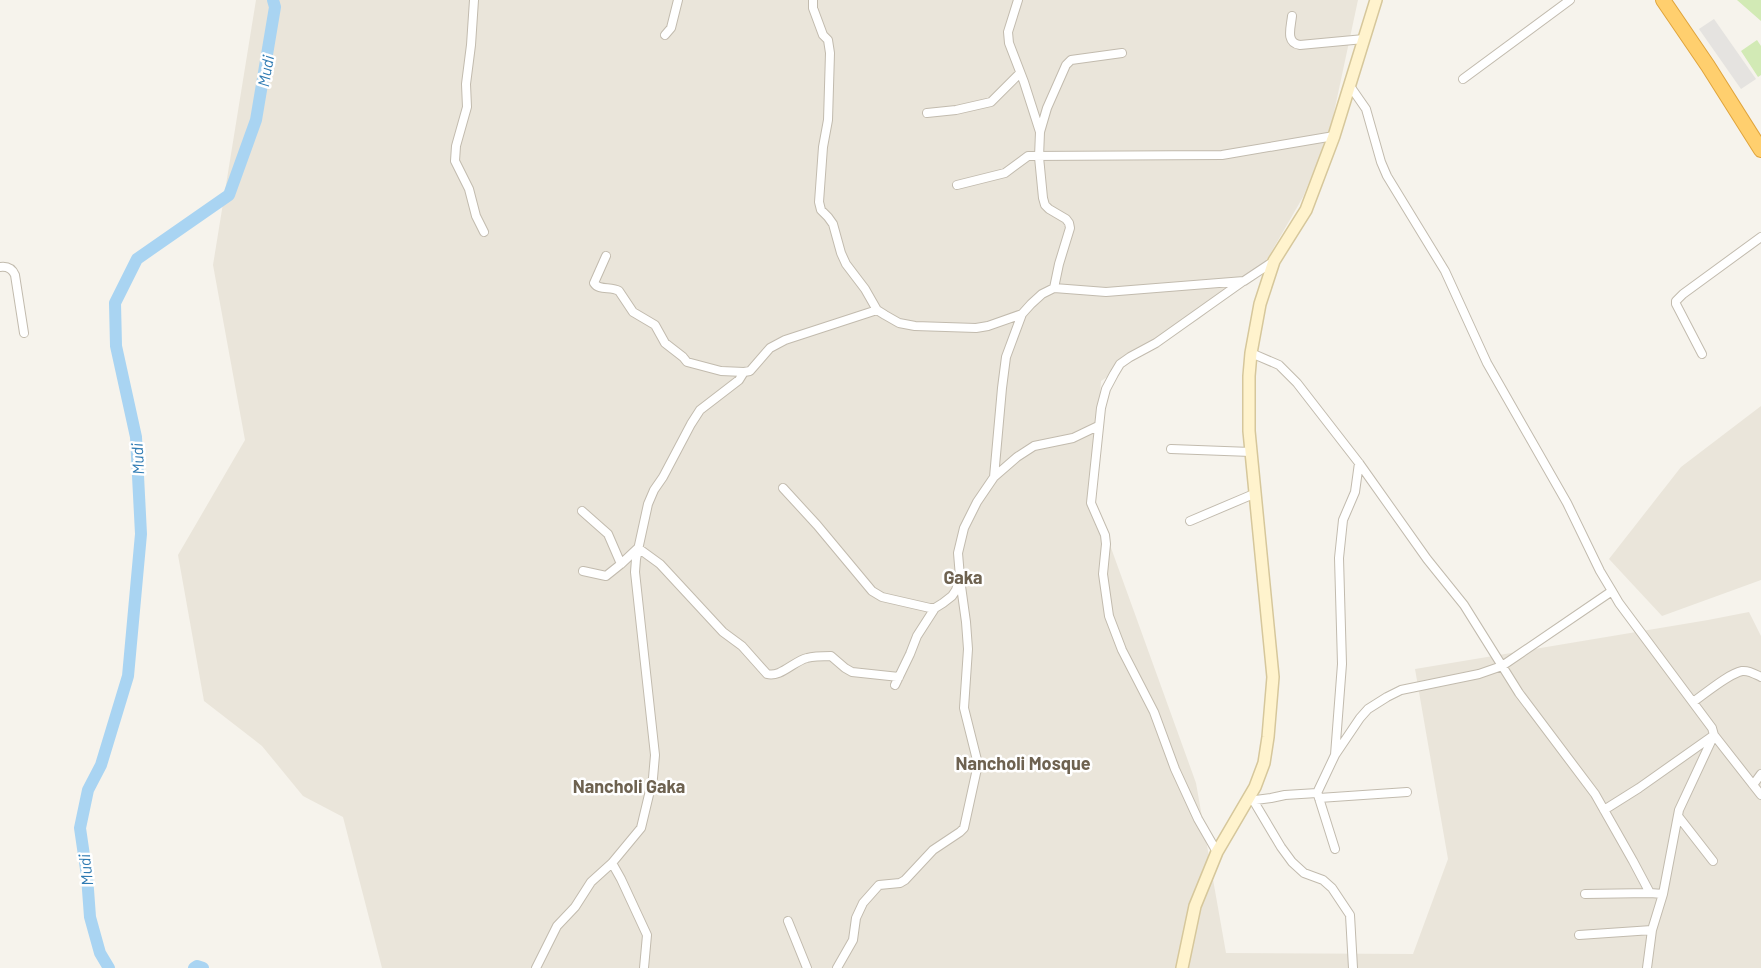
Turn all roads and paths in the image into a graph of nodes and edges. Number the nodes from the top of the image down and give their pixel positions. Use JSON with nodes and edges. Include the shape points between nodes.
{"nodes":[{"id":1,"x":474,"y":0,"type":"edge"},
{"id":2,"x":678,"y":0,"type":"edge"},
{"id":3,"x":813,"y":0,"type":"edge"},
{"id":4,"x":1018,"y":0,"type":"edge"},
{"id":5,"x":1376,"y":0,"type":"edge"},
{"id":6,"x":1570,"y":0,"type":"edge"},
{"id":7,"x":1663,"y":0,"type":"edge"},
{"id":8,"x":1292,"y":16,"type":"dead end"},
{"id":9,"x":666,"y":35,"type":"dead end"},
{"id":10,"x":1364,"y":39,"type":"junction"},
{"id":11,"x":1122,"y":52,"type":"dead end"},
{"id":12,"x":1020,"y":72,"type":"junction"},
{"id":13,"x":1463,"y":79,"type":"dead end"},
{"id":14,"x":1350,"y":86,"type":"junction"},
{"id":15,"x":928,"y":113,"type":"dead end"},
{"id":16,"x":1040,"y":132,"type":"junction"},
{"id":17,"x":1334,"y":136,"type":"junction"},
{"id":18,"x":1761,"y":150,"type":"edge"},
{"id":19,"x":1039,"y":157,"type":"junction"},
{"id":20,"x":957,"y":185,"type":"dead end"},
{"id":21,"x":484,"y":232,"type":"dead end"},
{"id":22,"x":1761,"y":237,"type":"edge"},
{"id":23,"x":606,"y":256,"type":"dead end"},
{"id":24,"x":1274,"y":261,"type":"junction"},
{"id":25,"x":0,"y":267,"type":"edge"},
{"id":26,"x":1244,"y":281,"type":"junction"},
{"id":27,"x":1054,"y":288,"type":"junction"},
{"id":28,"x":877,"y":310,"type":"junction"},
{"id":29,"x":1022,"y":314,"type":"junction"},
{"id":30,"x":24,"y":333,"type":"dead end"},
{"id":31,"x":1251,"y":353,"type":"junction"},
{"id":32,"x":1702,"y":354,"type":"dead end"},
{"id":33,"x":744,"y":372,"type":"junction"},
{"id":34,"x":1098,"y":426,"type":"junction"},
{"id":35,"x":1171,"y":449,"type":"dead end"},
{"id":36,"x":1252,"y":452,"type":"junction"},
{"id":37,"x":1359,"y":463,"type":"junction"},
{"id":38,"x":994,"y":477,"type":"junction"},
{"id":39,"x":783,"y":488,"type":"dead end"},
{"id":40,"x":1256,"y":493,"type":"junction"},
{"id":41,"x":582,"y":511,"type":"dead end"},
{"id":42,"x":1190,"y":521,"type":"dead end"},
{"id":43,"x":638,"y":548,"type":"junction"},
{"id":44,"x":621,"y":564,"type":"junction"},
{"id":45,"x":583,"y":571,"type":"dead end"},
{"id":46,"x":960,"y":577,"type":"junction"},
{"id":47,"x":1612,"y":591,"type":"junction"},
{"id":48,"x":935,"y":608,"type":"junction"},
{"id":49,"x":1502,"y":666,"type":"junction"},
{"id":50,"x":899,"y":677,"type":"junction"},
{"id":51,"x":1761,"y":677,"type":"edge"},
{"id":52,"x":895,"y":685,"type":"dead end"},
{"id":53,"x":1694,"y":702,"type":"junction"},
{"id":54,"x":1714,"y":735,"type":"junction"},
{"id":55,"x":1335,"y":754,"type":"junction"},
{"id":56,"x":1761,"y":774,"type":"edge"},
{"id":57,"x":1753,"y":785,"type":"junction"},
{"id":58,"x":1407,"y":792,"type":"dead end"},
{"id":59,"x":1761,"y":795,"type":"edge"},
{"id":60,"x":1318,"y":796,"type":"junction"},
{"id":61,"x":1251,"y":801,"type":"junction"},
{"id":62,"x":1604,"y":810,"type":"junction"},
{"id":63,"x":1678,"y":816,"type":"junction"},
{"id":64,"x":1335,"y":849,"type":"dead end"},
{"id":65,"x":1218,"y":852,"type":"junction"},
{"id":66,"x":1713,"y":861,"type":"dead end"},
{"id":67,"x":612,"y":863,"type":"junction"},
{"id":68,"x":1650,"y":893,"type":"junction"},
{"id":69,"x":1585,"y":894,"type":"dead end"},
{"id":70,"x":1663,"y":894,"type":"junction"},
{"id":71,"x":788,"y":922,"type":"dead end"},
{"id":72,"x":1652,"y":930,"type":"junction"},
{"id":73,"x":1580,"y":935,"type":"dead end"},
{"id":74,"x":536,"y":968,"type":"edge"},
{"id":75,"x":644,"y":968,"type":"edge"},
{"id":76,"x":807,"y":968,"type":"edge"},
{"id":77,"x":837,"y":968,"type":"edge"},
{"id":78,"x":1182,"y":968,"type":"edge"},
{"id":79,"x":1353,"y":968,"type":"edge"},
{"id":80,"x":1646,"y":968,"type":"edge"}],
"edges":[{"from":1,"to":21,"type":"street","via":[[467,107],[454,161],[469,189]]},
{"from":2,"to":9,"type":"street"},
{"from":3,"to":28,"type":"street","via":[[830,53],[828,120],[819,202],[833,224],[846,264]]},
{"from":4,"to":12,"type":"street","via":[[1008,32]]},
{"from":5,"to":10,"type":"street"},
{"from":6,"to":13,"type":"street"},
{"from":7,"to":18,"type":"highway"},
{"from":8,"to":10,"type":"street","via":[[1290,37],[1294,44]]},
{"from":10,"to":14,"type":"street"},
{"from":11,"to":16,"type":"street","via":[[1070,60],[1052,94]]},
{"from":12,"to":15,"type":"street","via":[[991,102]]},
{"from":12,"to":16,"type":"street"},
{"from":14,"to":17,"type":"street"},
{"from":14,"to":47,"type":"street","via":[[1366,110],[1387,176],[1444,271],[1487,363]]},
{"from":16,"to":19,"type":"street"},
{"from":17,"to":19,"type":"street","via":[[1222,155]]},
{"from":17,"to":24,"type":"street","via":[[1306,210]]},
{"from":19,"to":20,"type":"street","via":[[1028,156],[1005,173]]},
{"from":19,"to":27,"type":"street","via":[[1045,205],[1066,219],[1070,228]]},
{"from":22,"to":32,"type":"street","via":[[1676,301]]},
{"from":23,"to":33,"type":"street","via":[[594,283],[596,286],[619,291],[633,312],[655,325],[665,343],[687,362],[721,371]]},
{"from":24,"to":26,"type":"street"},
{"from":24,"to":31,"type":"street","via":[[1260,304]]},
{"from":25,"to":30,"type":"street","via":[[9,268],[15,275]]},
{"from":26,"to":27,"type":"street","via":[[1106,292]]},
{"from":26,"to":34,"type":"street","via":[[1156,344],[1120,364],[1106,389]]},
{"from":27,"to":29,"type":"street","via":[[1042,294]]},
{"from":28,"to":29,"type":"street","via":[[899,323],[956,328],[988,326]]},
{"from":28,"to":33,"type":"street","via":[[779,343],[764,354],[750,371]]},
{"from":29,"to":38,"type":"street","via":[[1006,357]]},
{"from":31,"to":36,"type":"street","via":[[1248,395]]},
{"from":31,"to":37,"type":"street","via":[[1279,365],[1297,383]]},
{"from":33,"to":43,"type":"street","via":[[739,380],[700,410],[691,424],[651,497]]},
{"from":34,"to":38,"type":"street","via":[[1073,438],[1034,446]]},
{"from":34,"to":65,"type":"street","via":[[1091,503],[1105,535],[1103,574],[1109,616],[1122,650],[1154,712],[1194,811]]},
{"from":35,"to":36,"type":"street"},
{"from":36,"to":40,"type":"street"},
{"from":37,"to":49,"type":"street","via":[[1464,605]]},
{"from":37,"to":55,"type":"street","via":[[1355,492],[1343,520],[1339,558],[1342,664]]},
{"from":38,"to":46,"type":"street","via":[[964,528],[958,552]]},
{"from":39,"to":48,"type":"street","via":[[872,592],[882,598]]},
{"from":40,"to":42,"type":"street"},
{"from":40,"to":61,"type":"street","via":[[1273,676],[1264,763]]},
{"from":41,"to":44,"type":"street","via":[[608,534]]},
{"from":43,"to":44,"type":"street"},
{"from":43,"to":50,"type":"street","via":[[660,564],[767,674],[779,672],[806,658],[831,656],[852,672]]},
{"from":43,"to":67,"type":"street","via":[[635,572],[655,764],[641,828]]},
{"from":44,"to":45,"type":"street","via":[[606,576]]},
{"from":46,"to":48,"type":"street","via":[[952,596]]},
{"from":46,"to":77,"type":"street","via":[[968,649],[964,708],[978,764],[964,828],[933,850],[906,880],[876,887],[859,910],[853,940]]},
{"from":47,"to":49,"type":"street"},
{"from":47,"to":53,"type":"street"},
{"from":48,"to":50,"type":"street","via":[[917,636]]},
{"from":49,"to":55,"type":"street","via":[[1387,696],[1368,709]]},
{"from":49,"to":62,"type":"street"},
{"from":50,"to":52,"type":"street"},
{"from":51,"to":53,"type":"street","via":[[1741,671]]},
{"from":53,"to":54,"type":"street"},
{"from":54,"to":57,"type":"street"},
{"from":54,"to":62,"type":"street"},
{"from":54,"to":63,"type":"street"},
{"from":55,"to":60,"type":"street"},
{"from":56,"to":57,"type":"street"},
{"from":57,"to":59,"type":"street"},
{"from":58,"to":60,"type":"street"},
{"from":60,"to":61,"type":"street","via":[[1286,794]]},
{"from":60,"to":64,"type":"street"},
{"from":61,"to":65,"type":"street"},
{"from":61,"to":79,"type":"street","via":[[1292,862],[1304,873],[1323,880],[1332,888],[1350,915]]},
{"from":62,"to":68,"type":"street"},
{"from":63,"to":66,"type":"street"},
{"from":63,"to":70,"type":"street"},
{"from":65,"to":78,"type":"street","via":[[1196,906]]},
{"from":67,"to":74,"type":"street","via":[[591,882],[575,907],[557,926]]},
{"from":67,"to":75,"type":"street","via":[[647,935]]},
{"from":68,"to":69,"type":"street"},
{"from":68,"to":70,"type":"street"},
{"from":70,"to":72,"type":"street"},
{"from":71,"to":76,"type":"street"},
{"from":72,"to":73,"type":"street"},
{"from":72,"to":80,"type":"street"}]}
